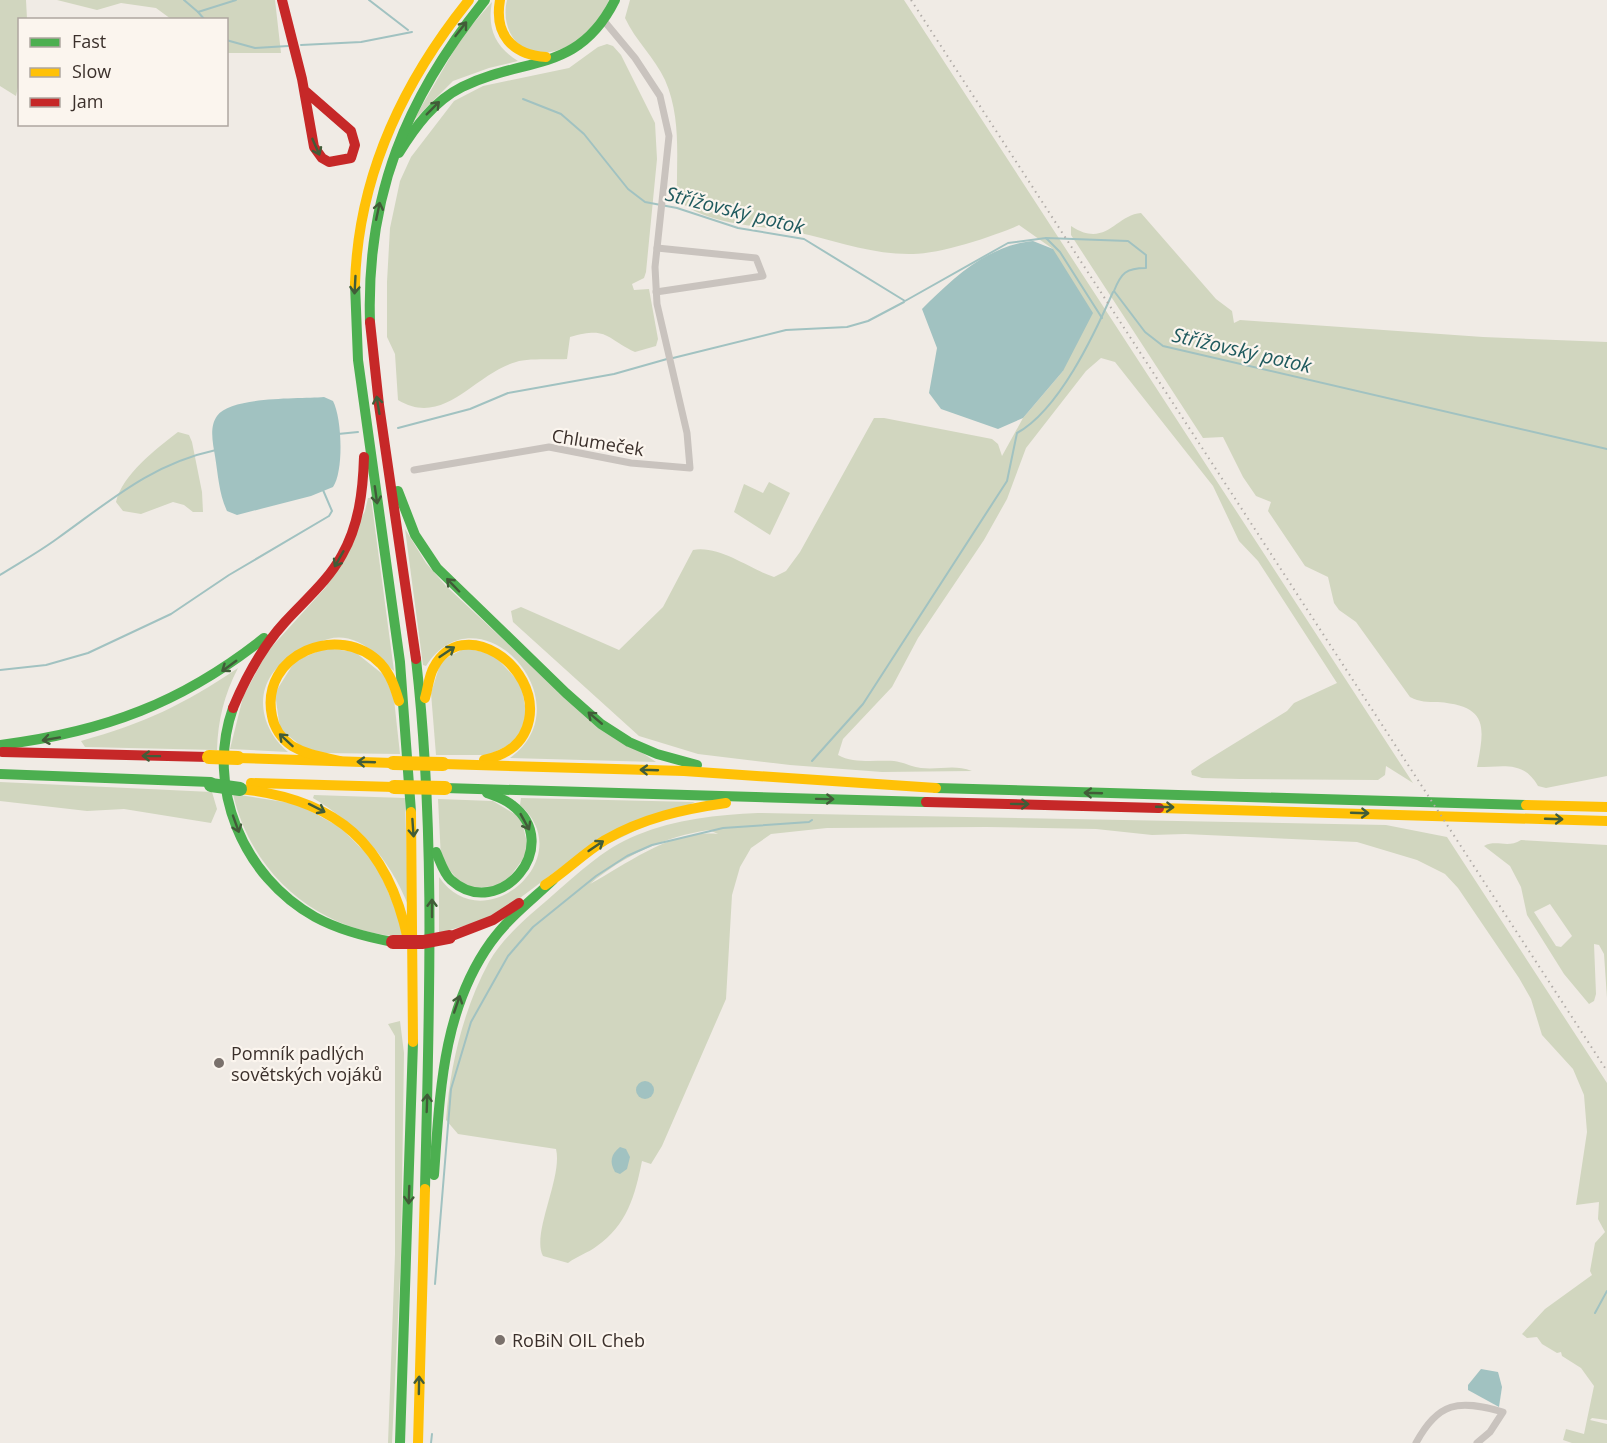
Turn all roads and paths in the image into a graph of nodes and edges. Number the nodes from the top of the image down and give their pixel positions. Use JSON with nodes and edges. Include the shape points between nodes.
{"nodes":[{"id":1,"x":282,"y":0,"type":"edge"},
{"id":2,"x":460,"y":0,"type":"edge"},
{"id":3,"x":469,"y":0,"type":"edge"},
{"id":4,"x":485,"y":0,"type":"edge"},
{"id":5,"x":500,"y":0,"type":"edge"},
{"id":6,"x":615,"y":0,"type":"edge"},
{"id":7,"x":605,"y":22,"type":"junction"},
{"id":8,"x":436,"y":41,"type":"junction"},
{"id":9,"x":576,"y":49,"type":"junction"},
{"id":10,"x":304,"y":90,"type":"junction"},
{"id":11,"x":387,"y":173,"type":"junction"},
{"id":12,"x":657,"y":248,"type":"junction"},
{"id":13,"x":656,"y":292,"type":"junction"},
{"id":14,"x":361,"y":395,"type":"junction"},
{"id":15,"x":387,"y":462,"type":"junction"},
{"id":16,"x":414,"y":470,"type":"dead end"},
{"id":17,"x":291,"y":615,"type":"junction"},
{"id":18,"x":423,"y":724,"type":"junction"},
{"id":19,"x":406,"y":728,"type":"junction"},
{"id":20,"x":0,"y":745,"type":"edge"},
{"id":21,"x":0,"y":752,"type":"edge"},
{"id":22,"x":340,"y":761,"type":"junction"},
{"id":23,"x":443,"y":764,"type":"junction"},
{"id":24,"x":0,"y":774,"type":"edge"},
{"id":25,"x":791,"y":777,"type":"junction"},
{"id":26,"x":240,"y":785,"type":"junction"},
{"id":27,"x":479,"y":789,"type":"junction"},
{"id":28,"x":766,"y":798,"type":"junction"},
{"id":29,"x":1607,"y":807,"type":"edge"},
{"id":30,"x":1607,"y":821,"type":"edge"},
{"id":31,"x":430,"y":834,"type":"junction"},
{"id":32,"x":553,"y":880,"type":"junction"},
{"id":33,"x":414,"y":976,"type":"junction"},
{"id":34,"x":423,"y":1266,"type":"junction"},
{"id":35,"x":400,"y":1443,"type":"edge"},
{"id":36,"x":418,"y":1443,"type":"edge"},
{"id":37,"x":1416,"y":1443,"type":"edge"},
{"id":38,"x":1477,"y":1443,"type":"edge"}],
"edges":[{"from":1,"to":10,"type":"main road"},
{"from":2,"to":8,"type":"main road"},
{"from":3,"to":8,"type":"main road"},
{"from":11,"to":4,"type":"main road","one_way":true,"via":[[423,84]]},
{"from":5,"to":9,"type":"main road","via":[[498,26],[518,52],[550,57]]},
{"from":6,"to":7,"type":"main road"},
{"from":7,"to":9,"type":"main road"},
{"from":7,"to":12,"type":"street","via":[[660,96],[669,136]]},
{"from":8,"to":14,"type":"main road","one_way":true,"via":[[393,118],[369,186],[358,241],[354,292]]},
{"from":11,"to":9,"type":"main road","one_way":true,"via":[[417,126],[450,93],[491,75],[542,63]]},
{"from":10,"to":10,"type":"main road","one_way":true,"via":[[312,143],[319,155],[329,162],[351,158],[355,145],[351,131]]},
{"from":15,"to":11,"type":"main road","one_way":true,"via":[[368,313],[372,243]]},
{"from":12,"to":13,"type":"street"},
{"from":12,"to":13,"type":"street","via":[[756,258],[763,276]]},
{"from":13,"to":16,"type":"street","name":"Chlumeček","via":[[684,416],[690,468],[631,463],[546,447]]},
{"from":14,"to":17,"type":"main road","one_way":true,"via":[[364,470],[355,525],[336,566]]},
{"from":14,"to":19,"type":"main road","one_way":true},
{"from":15,"to":18,"type":"main road"},
{"from":25,"to":15,"type":"main road","one_way":true,"via":[[673,759],[644,750],[601,724],[437,568],[415,535]]},
{"from":17,"to":20,"type":"main road","one_way":true,"via":[[217,675],[156,708],[78,734]]},
{"from":17,"to":32,"type":"main road","one_way":true,"bridge":true,"via":[[250,668],[232,705],[223,747],[228,797],[242,841],[261,871],[288,899],[351,934],[393,942],[423,942],[449,937],[493,920]]},
{"from":18,"to":23,"type":"main road","one_way":true,"via":[[431,669],[455,647],[474,644],[495,651],[513,664],[525,682],[531,717],[517,745],[489,759]]},
{"from":18,"to":31,"type":"main road"},
{"from":22,"to":19,"type":"main road","one_way":true,"via":[[303,752],[289,744],[271,718],[271,692],[278,675],[292,658],[311,647],[339,644],[368,654],[389,674]]},
{"from":19,"to":33,"type":"main road","one_way":true,"via":[[415,868]]},
{"from":22,"to":21,"type":"main road","one_way":true,"bridge":true},
{"from":23,"to":22,"type":"main road","one_way":true,"bridge":true},
{"from":25,"to":23,"type":"main road","one_way":true},
{"from":24,"to":26,"type":"main road"},
{"from":29,"to":25,"type":"main road","one_way":true,"via":[[927,788]]},
{"from":26,"to":27,"type":"main road","bridge":true},
{"from":26,"to":33,"type":"main road","one_way":true,"via":[[311,805],[341,823],[367,846],[399,899]]},
{"from":27,"to":28,"type":"main road"},
{"from":27,"to":31,"type":"main road","one_way":true,"via":[[516,807],[528,824],[532,852],[519,877],[504,889],[489,893],[463,891],[441,870]]},
{"from":28,"to":30,"type":"main road","one_way":true},
{"from":32,"to":28,"type":"main road","one_way":true,"via":[[604,841],[645,820],[688,808]]},
{"from":34,"to":31,"type":"main road","one_way":true,"via":[[432,953]]},
{"from":34,"to":32,"type":"main road","one_way":true,"via":[[445,1061],[455,1008],[472,970],[503,927]]},
{"from":33,"to":35,"type":"main road","one_way":true},
{"from":36,"to":34,"type":"main road","one_way":true},
{"from":37,"to":38,"type":"street","via":[[1431,1417],[1450,1406],[1503,1412]]}]}
